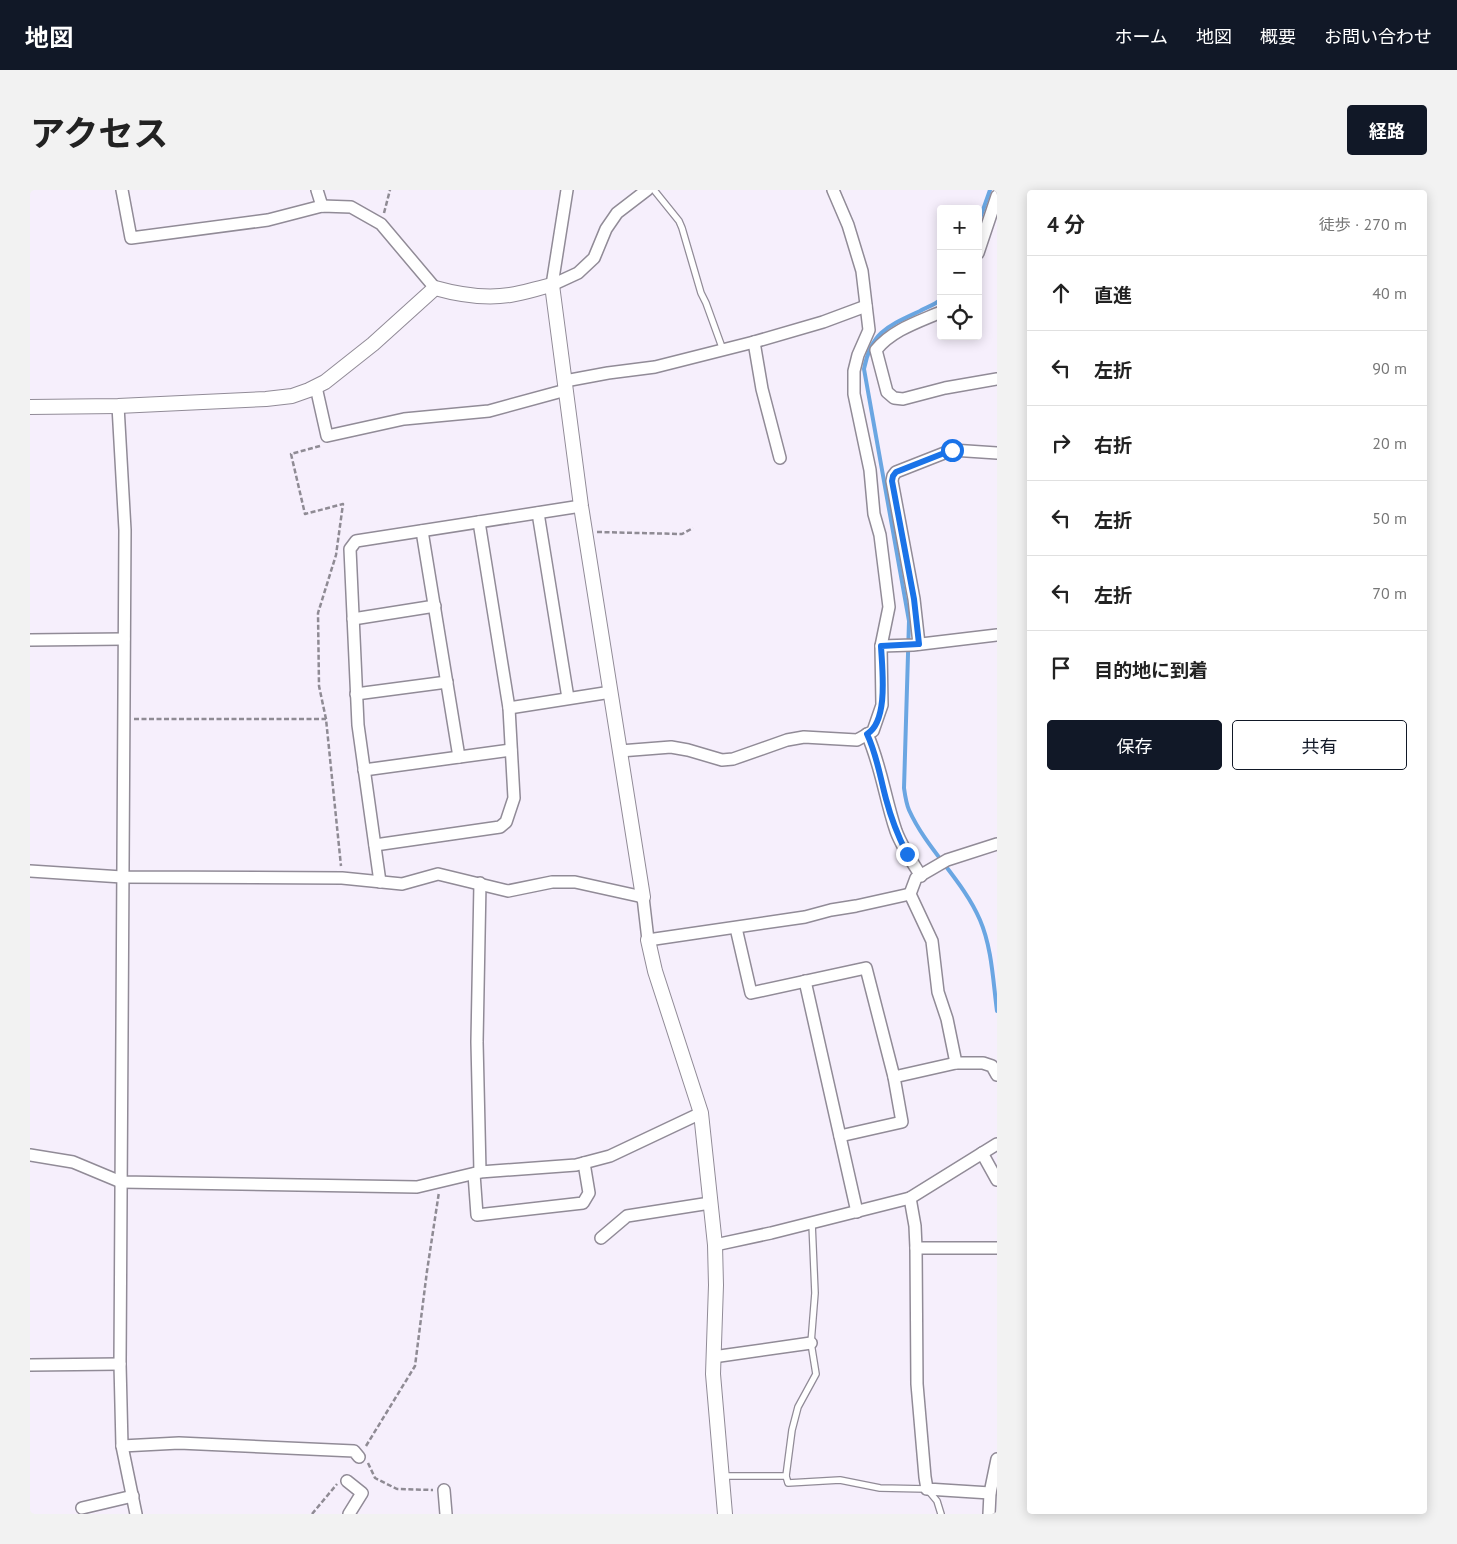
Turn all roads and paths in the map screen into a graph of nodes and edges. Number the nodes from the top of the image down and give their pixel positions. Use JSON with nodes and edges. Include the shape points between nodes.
{"nodes":[{"id":1,"x":122,"y":190,"type":"edge"},
{"id":2,"x":318,"y":190,"type":"edge"},
{"id":3,"x":390,"y":190,"type":"edge"},
{"id":4,"x":567,"y":190,"type":"edge"},
{"id":5,"x":647,"y":190,"type":"edge"},
{"id":6,"x":654,"y":190,"type":"edge"},
{"id":7,"x":833,"y":190,"type":"edge"},
{"id":8,"x":997,"y":196,"type":"edge"},
{"id":9,"x":322,"y":206,"type":"junction"},
{"id":10,"x":381,"y":224,"type":"junction"},
{"id":11,"x":979,"y":250,"type":"edge"},
{"id":12,"x":552,"y":285,"type":"junction"},
{"id":13,"x":435,"y":288,"type":"junction"},
{"id":14,"x":866,"y":306,"type":"junction"},
{"id":15,"x":937,"y":314,"type":"edge"},
{"id":16,"x":866,"y":336,"type":"junction"},
{"id":17,"x":754,"y":342,"type":"junction"},
{"id":18,"x":881,"y":343,"type":"junction"},
{"id":19,"x":723,"y":350,"type":"junction"},
{"id":20,"x":997,"y":379,"type":"edge"},
{"id":21,"x":565,"y":386,"type":"junction"},
{"id":22,"x":316,"y":387,"type":"junction"},
{"id":23,"x":118,"y":406,"type":"junction"},
{"id":24,"x":30,"y":407,"type":"edge"},
{"id":25,"x":327,"y":436,"type":"junction"},
{"id":26,"x":997,"y":453,"type":"edge"},
{"id":27,"x":780,"y":458,"type":"dead end"},
{"id":28,"x":581,"y":506,"type":"junction"},
{"id":29,"x":538,"y":513,"type":"junction"},
{"id":30,"x":479,"y":522,"type":"junction"},
{"id":31,"x":693,"y":528,"type":"dead end"},
{"id":32,"x":422,"y":531,"type":"junction"},
{"id":33,"x":585,"y":532,"type":"junction"},
{"id":34,"x":435,"y":606,"type":"junction"},
{"id":35,"x":353,"y":619,"type":"junction"},
{"id":36,"x":997,"y":635,"type":"edge"},
{"id":37,"x":124,"y":639,"type":"junction"},
{"id":38,"x":30,"y":640,"type":"edge"},
{"id":39,"x":916,"y":644,"type":"junction"},
{"id":40,"x":886,"y":646,"type":"junction"},
{"id":41,"x":447,"y":682,"type":"junction"},
{"id":42,"x":611,"y":692,"type":"junction"},
{"id":43,"x":356,"y":694,"type":"junction"},
{"id":44,"x":568,"y":698,"type":"junction"},
{"id":45,"x":509,"y":708,"type":"junction"},
{"id":46,"x":123,"y":719,"type":"junction"},
{"id":47,"x":326,"y":719,"type":"junction"},
{"id":48,"x":867,"y":734,"type":"junction"},
{"id":49,"x":511,"y":750,"type":"junction"},
{"id":50,"x":620,"y":752,"type":"junction"},
{"id":51,"x":459,"y":757,"type":"junction"},
{"id":52,"x":364,"y":770,"type":"junction"},
{"id":53,"x":997,"y":844,"type":"edge"},
{"id":54,"x":375,"y":846,"type":"junction"},
{"id":55,"x":30,"y":871,"type":"edge"},
{"id":56,"x":921,"y":876,"type":"junction"},
{"id":57,"x":122,"y":877,"type":"junction"},
{"id":58,"x":342,"y":878,"type":"junction"},
{"id":59,"x":380,"y":882,"type":"junction"},
{"id":60,"x":480,"y":883,"type":"junction"},
{"id":61,"x":910,"y":894,"type":"junction"},
{"id":62,"x":642,"y":897,"type":"junction"},
{"id":63,"x":736,"y":928,"type":"junction"},
{"id":64,"x":648,"y":940,"type":"junction"},
{"id":65,"x":805,"y":981,"type":"junction"},
{"id":66,"x":956,"y":1063,"type":"junction"},
{"id":67,"x":997,"y":1075,"type":"edge"},
{"id":68,"x":894,"y":1076,"type":"junction"},
{"id":69,"x":701,"y":1113,"type":"junction"},
{"id":70,"x":840,"y":1136,"type":"junction"},
{"id":71,"x":997,"y":1144,"type":"edge"},
{"id":72,"x":982,"y":1153,"type":"junction"},
{"id":73,"x":30,"y":1155,"type":"edge"},
{"id":74,"x":584,"y":1163,"type":"junction"},
{"id":75,"x":477,"y":1173,"type":"junction"},
{"id":76,"x":441,"y":1180,"type":"junction"},
{"id":77,"x":997,"y":1180,"type":"edge"},
{"id":78,"x":121,"y":1182,"type":"junction"},
{"id":79,"x":910,"y":1198,"type":"junction"},
{"id":80,"x":710,"y":1203,"type":"junction"},
{"id":81,"x":857,"y":1212,"type":"junction"},
{"id":82,"x":812,"y":1223,"type":"junction"},
{"id":83,"x":601,"y":1238,"type":"dead end"},
{"id":84,"x":715,"y":1245,"type":"junction"},
{"id":85,"x":916,"y":1248,"type":"junction"},
{"id":86,"x":997,"y":1248,"type":"edge"},
{"id":87,"x":811,"y":1343,"type":"junction"},
{"id":88,"x":713,"y":1357,"type":"junction"},
{"id":89,"x":120,"y":1364,"type":"junction"},
{"id":90,"x":30,"y":1365,"type":"edge"},
{"id":91,"x":122,"y":1446,"type":"junction"},
{"id":92,"x":359,"y":1457,"type":"junction"},
{"id":93,"x":997,"y":1463,"type":"edge"},
{"id":94,"x":722,"y":1476,"type":"junction"},
{"id":95,"x":786,"y":1476,"type":"junction"},
{"id":96,"x":347,"y":1481,"type":"dead end"},
{"id":97,"x":927,"y":1489,"type":"junction"},
{"id":98,"x":444,"y":1490,"type":"joint"},
{"id":99,"x":990,"y":1493,"type":"junction"},
{"id":100,"x":133,"y":1496,"type":"junction"},
{"id":101,"x":82,"y":1508,"type":"dead end"},
{"id":102,"x":136,"y":1514,"type":"edge"},
{"id":103,"x":349,"y":1514,"type":"edge"},
{"id":104,"x":446,"y":1514,"type":"edge"},
{"id":105,"x":725,"y":1514,"type":"edge"},
{"id":106,"x":941,"y":1514,"type":"edge"},
{"id":107,"x":989,"y":1514,"type":"edge"}],
"edges":[{"from":1,"to":9,"type":"street","via":[[131,238],[268,220]]},
{"from":2,"to":9,"type":"street"},
{"from":3,"to":10,"type":"path"},
{"from":4,"to":12,"type":"street"},
{"from":5,"to":12,"type":"street","via":[[616,213],[594,258],[578,273]]},
{"from":6,"to":19,"type":"lane","via":[[682,228],[701,293]]},
{"from":7,"to":14,"type":"street","via":[[862,271]]},
{"from":8,"to":11,"type":"street"},
{"from":9,"to":10,"type":"street","via":[[351,207]]},
{"from":10,"to":13,"type":"street"},
{"from":12,"to":13,"type":"street","via":[[510,295],[477,297]]},
{"from":12,"to":21,"type":"street"},
{"from":13,"to":22,"type":"street","via":[[373,344]]},
{"from":14,"to":16,"type":"street","via":[[869,330]]},
{"from":14,"to":17,"type":"street"},
{"from":15,"to":18,"type":"street"},
{"from":16,"to":18,"type":"street"},
{"from":16,"to":40,"type":"street","via":[[854,371],[854,394],[880,535],[889,607]]},
{"from":17,"to":19,"type":"street"},
{"from":17,"to":27,"type":"street"},
{"from":18,"to":20,"type":"street","via":[[876,350],[887,392],[894,398],[904,399]]},
{"from":19,"to":21,"type":"street","via":[[654,367],[608,373]]},
{"from":21,"to":25,"type":"street","via":[[489,411],[404,419]]},
{"from":21,"to":28,"type":"street"},
{"from":22,"to":23,"type":"street","via":[[292,396],[266,399]]},
{"from":22,"to":25,"type":"street"},
{"from":23,"to":24,"type":"street"},
{"from":23,"to":37,"type":"street","via":[[125,530]]},
{"from":25,"to":47,"type":"path","via":[[329,443],[291,454],[305,514],[344,504],[336,555],[318,613],[319,686]]},
{"from":26,"to":39,"type":"street","via":[[952,450],[893,476],[914,599]]},
{"from":28,"to":29,"type":"street"},
{"from":28,"to":33,"type":"street"},
{"from":29,"to":30,"type":"street"},
{"from":29,"to":44,"type":"street"},
{"from":30,"to":32,"type":"street"},
{"from":30,"to":45,"type":"street"},
{"from":31,"to":33,"type":"path","via":[[682,534]]},
{"from":32,"to":34,"type":"street"},
{"from":32,"to":35,"type":"street","via":[[356,542],[350,549]]},
{"from":33,"to":42,"type":"street"},
{"from":34,"to":35,"type":"street"},
{"from":34,"to":41,"type":"street"},
{"from":35,"to":43,"type":"street"},
{"from":36,"to":39,"type":"street"},
{"from":37,"to":38,"type":"street"},
{"from":37,"to":46,"type":"street"},
{"from":39,"to":40,"type":"street"},
{"from":40,"to":48,"type":"street","via":[[882,705],[873,731]]},
{"from":41,"to":43,"type":"street"},
{"from":41,"to":51,"type":"street"},
{"from":42,"to":44,"type":"street"},
{"from":42,"to":50,"type":"street"},
{"from":43,"to":52,"type":"street"},
{"from":44,"to":45,"type":"street"},
{"from":45,"to":49,"type":"street"},
{"from":46,"to":47,"type":"path"},
{"from":46,"to":57,"type":"street"},
{"from":47,"to":58,"type":"path"},
{"from":48,"to":50,"type":"street","via":[[857,740],[786,740],[722,760],[670,747]]},
{"from":48,"to":56,"type":"street","via":[[874,748],[897,833]]},
{"from":49,"to":51,"type":"street"},
{"from":49,"to":54,"type":"street","via":[[514,798],[506,822],[500,827]]},
{"from":50,"to":62,"type":"street"},
{"from":51,"to":52,"type":"street"},
{"from":52,"to":54,"type":"street"},
{"from":53,"to":56,"type":"street","via":[[944,862]]},
{"from":54,"to":59,"type":"street"},
{"from":55,"to":57,"type":"street"},
{"from":56,"to":61,"type":"street","via":[[916,878]]},
{"from":57,"to":58,"type":"street"},
{"from":57,"to":78,"type":"street"},
{"from":58,"to":59,"type":"street"},
{"from":59,"to":60,"type":"street","via":[[402,884],[438,874]]},
{"from":60,"to":62,"type":"street","via":[[508,891],[552,882],[575,882]]},
{"from":60,"to":75,"type":"street"},
{"from":61,"to":63,"type":"street","via":[[806,917]]},
{"from":61,"to":66,"type":"street","via":[[932,941],[938,992]]},
{"from":62,"to":64,"type":"street"},
{"from":63,"to":64,"type":"street"},
{"from":63,"to":65,"type":"street","via":[[751,993]]},
{"from":64,"to":69,"type":"street"},
{"from":65,"to":68,"type":"street","via":[[866,968]]},
{"from":65,"to":70,"type":"street"},
{"from":66,"to":67,"type":"street","via":[[983,1063],[992,1066]]},
{"from":66,"to":68,"type":"street"},
{"from":68,"to":70,"type":"street","via":[[902,1122]]},
{"from":69,"to":74,"type":"street","via":[[610,1156]]},
{"from":69,"to":80,"type":"street"},
{"from":70,"to":81,"type":"street"},
{"from":71,"to":72,"type":"street"},
{"from":72,"to":77,"type":"street"},
{"from":72,"to":79,"type":"street"},
{"from":73,"to":78,"type":"street","via":[[72,1162]]},
{"from":74,"to":75,"type":"street"},
{"from":74,"to":75,"type":"street","via":[[589,1192],[583,1203],[477,1215]]},
{"from":75,"to":76,"type":"street"},
{"from":76,"to":78,"type":"street","via":[[417,1187]]},
{"from":76,"to":92,"type":"path","via":[[415,1366]]},
{"from":78,"to":89,"type":"street"},
{"from":79,"to":81,"type":"street"},
{"from":79,"to":85,"type":"street"},
{"from":80,"to":83,"type":"street","via":[[627,1216]]},
{"from":80,"to":84,"type":"street"},
{"from":81,"to":82,"type":"street"},
{"from":82,"to":84,"type":"street"},
{"from":82,"to":87,"type":"lane","via":[[815,1293]]},
{"from":84,"to":88,"type":"street"},
{"from":85,"to":86,"type":"street"},
{"from":85,"to":97,"type":"street","via":[[917,1384]]},
{"from":87,"to":88,"type":"street"},
{"from":87,"to":95,"type":"lane","via":[[816,1374],[798,1407]]},
{"from":88,"to":94,"type":"street"},
{"from":89,"to":90,"type":"street"},
{"from":89,"to":91,"type":"street"},
{"from":91,"to":92,"type":"street","via":[[179,1443],[354,1451]]},
{"from":91,"to":100,"type":"street"},
{"from":92,"to":98,"type":"path","via":[[365,1458],[375,1478],[397,1489]]},
{"from":93,"to":99,"type":"street"},
{"from":94,"to":95,"type":"lane"},
{"from":94,"to":105,"type":"street"},
{"from":95,"to":97,"type":"lane","via":[[788,1483],[840,1480],[880,1488]]},
{"from":96,"to":103,"type":"street","via":[[362,1493]]},
{"from":97,"to":99,"type":"street"},
{"from":97,"to":106,"type":"lane","via":[[937,1501]]},
{"from":98,"to":104,"type":"street"},
{"from":99,"to":107,"type":"street"},
{"from":100,"to":101,"type":"street"},
{"from":100,"to":102,"type":"street"}]}
